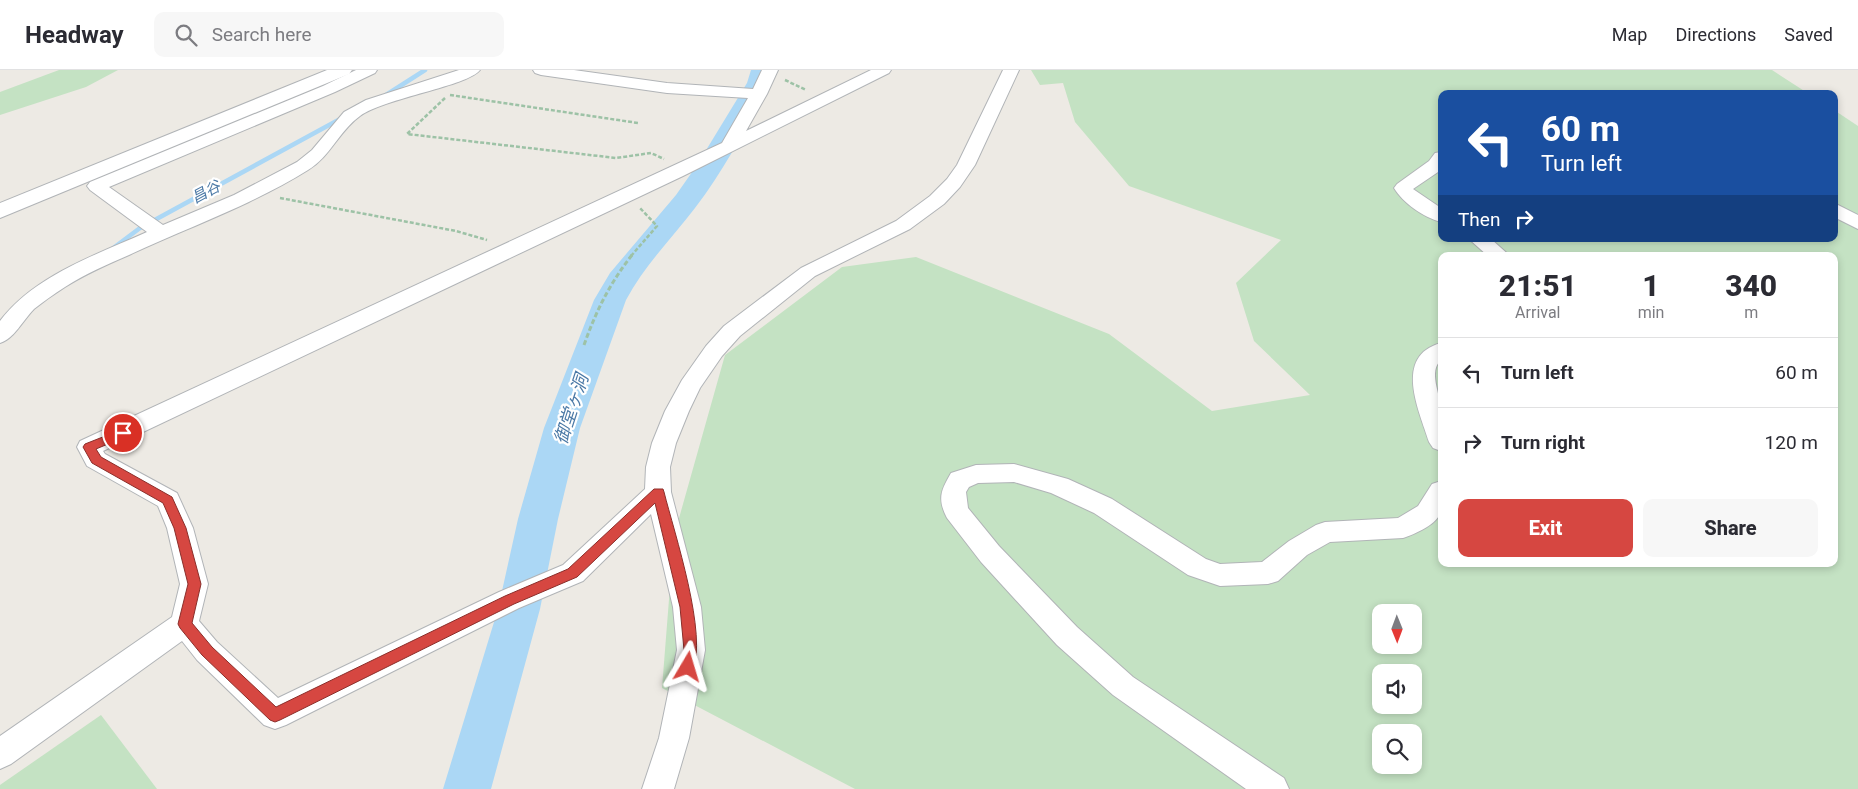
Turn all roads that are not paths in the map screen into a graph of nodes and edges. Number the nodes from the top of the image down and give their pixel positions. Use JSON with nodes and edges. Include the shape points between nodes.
{"nodes":[{"id":1,"x":343,"y":70,"type":"edge"},
{"id":2,"x":369,"y":70,"type":"edge"},
{"id":3,"x":472,"y":70,"type":"edge"},
{"id":4,"x":541,"y":70,"type":"edge"},
{"id":5,"x":883,"y":70,"type":"edge"},
{"id":6,"x":1011,"y":70,"type":"edge"},
{"id":7,"x":770,"y":72,"type":"edge"},
{"id":8,"x":759,"y":94,"type":"junction"},
{"id":9,"x":729,"y":146,"type":"junction"},
{"id":10,"x":1438,"y":162,"type":"edge"},
{"id":11,"x":0,"y":211,"type":"edge"},
{"id":12,"x":1838,"y":211,"type":"edge"},
{"id":13,"x":1438,"y":214,"type":"edge"},
{"id":14,"x":1858,"y":223,"type":"edge"},
{"id":15,"x":161,"y":233,"type":"junction"},
{"id":16,"x":1483,"y":242,"type":"edge"},
{"id":17,"x":1495,"y":252,"type":"edge"},
{"id":18,"x":0,"y":336,"type":"edge"},
{"id":19,"x":1438,"y":352,"type":"edge"},
{"id":20,"x":1438,"y":432,"type":"edge"},
{"id":21,"x":658,"y":492,"type":"junction"},
{"id":22,"x":1438,"y":496,"type":"edge"},
{"id":23,"x":184,"y":624,"type":"junction"},
{"id":24,"x":0,"y":754,"type":"edge"},
{"id":25,"x":658,"y":789,"type":"edge"},
{"id":26,"x":1273,"y":789,"type":"edge"}],
"edges":[{"from":1,"to":11,"type":"street"},
{"from":2,"to":15,"type":"street","via":[[96,186]]},
{"from":3,"to":15,"type":"street","via":[[446,82],[357,110],[311,160],[255,191]]},
{"from":4,"to":8,"type":"street","via":[[667,88]]},
{"from":5,"to":9,"type":"street"},
{"from":6,"to":21,"type":"street","via":[[966,165],[937,200],[903,225],[808,272],[732,331],[714,350],[690,386],[664,443],[658,467]]},
{"from":7,"to":8,"type":"street"},
{"from":8,"to":9,"type":"street"},
{"from":9,"to":23,"type":"street","via":[[89,447],[96,460],[168,500],[180,528],[194,584]]},
{"from":10,"to":13,"type":"street","via":[[1403,188],[1408,196]]},
{"from":12,"to":14,"type":"street"},
{"from":15,"to":18,"type":"street","via":[[48,287],[25,305]]},
{"from":16,"to":17,"type":"street"},
{"from":19,"to":20,"type":"street","via":[[1430,357],[1423,374]]},
{"from":21,"to":23,"type":"street","via":[[573,573],[510,600],[275,715],[207,651]]},
{"from":21,"to":25,"type":"street","via":[[687,607],[691,650],[674,738]]},
{"from":22,"to":26,"type":"street","via":[[1427,513],[1403,528],[1325,532],[1298,548],[1268,573],[1220,575],[1197,567],[1104,506],[1060,486],[1014,473],[976,474],[960,480],[953,492],[956,511],[990,554],[1067,636],[1123,686]]},
{"from":23,"to":24,"type":"street"}]}
